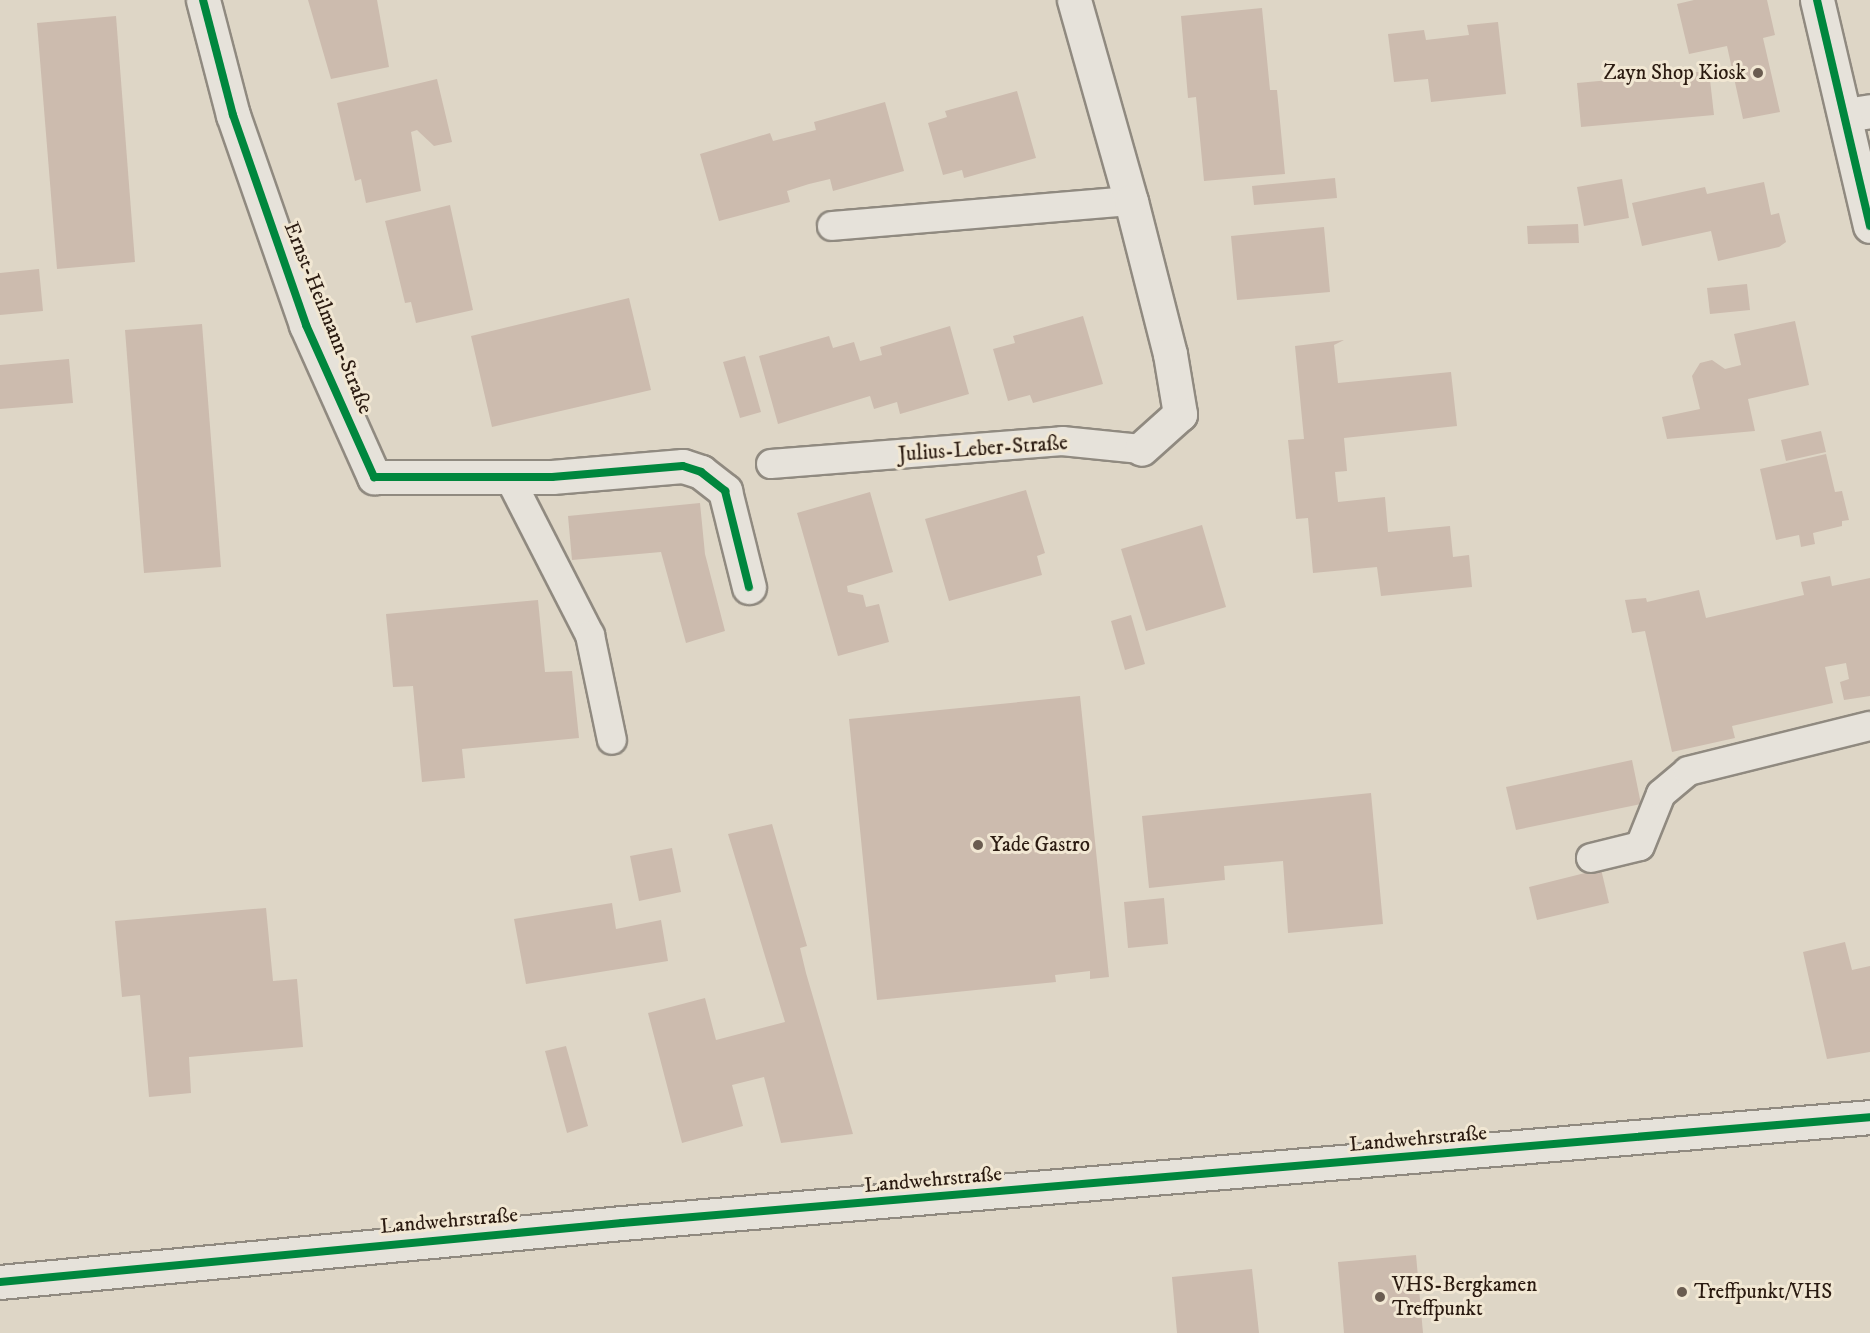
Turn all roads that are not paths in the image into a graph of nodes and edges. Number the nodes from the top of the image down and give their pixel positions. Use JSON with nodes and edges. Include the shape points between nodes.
{"nodes":[{"id":1,"x":203,"y":0,"type":"edge"},
{"id":2,"x":1074,"y":0,"type":"edge"},
{"id":3,"x":1817,"y":0,"type":"edge"},
{"id":4,"x":1858,"y":113,"type":"edge"},
{"id":5,"x":1131,"y":201,"type":"junction"},
{"id":6,"x":832,"y":226,"type":"dead end"},
{"id":7,"x":1870,"y":226,"type":"edge"},
{"id":8,"x":1141,"y":449,"type":"joint"},
{"id":9,"x":771,"y":464,"type":"dead end"},
{"id":10,"x":509,"y":477,"type":"junction"},
{"id":11,"x":749,"y":587,"type":"dead end"},
{"id":12,"x":1870,"y":726,"type":"edge"},
{"id":13,"x":612,"y":740,"type":"dead end"},
{"id":14,"x":1591,"y":858,"type":"dead end"},
{"id":15,"x":1870,"y":1117,"type":"edge"},
{"id":16,"x":0,"y":1282,"type":"edge"}],
"edges":[{"from":1,"to":10,"type":"main road","name":"Ernst-Heilmann-Straße","via":[[233,115],[306,325],[374,477]]},
{"from":2,"to":5,"type":"main road","name":"Julius-Leber-Straße"},
{"from":3,"to":4,"type":"main road"},
{"from":4,"to":7,"type":"main road"},
{"from":5,"to":6,"type":"lane"},
{"from":5,"to":8,"type":"main road","name":"Julius-Leber-Straße","via":[[1170,354],[1180,414]]},
{"from":8,"to":9,"type":"lane","name":"Julius-Leber-Straße","via":[[1062,441]]},
{"from":10,"to":11,"type":"main road","name":"Ernst-Heilmann-Straße","via":[[683,466],[701,472],[725,491]]},
{"from":10,"to":13,"type":"lane","via":[[590,635]]},
{"from":12,"to":14,"type":"lane","via":[[1688,771],[1661,794],[1640,846]]},
{"from":15,"to":16,"type":"main road","name":"Landwehrstraße","via":[[622,1223]]}]}
